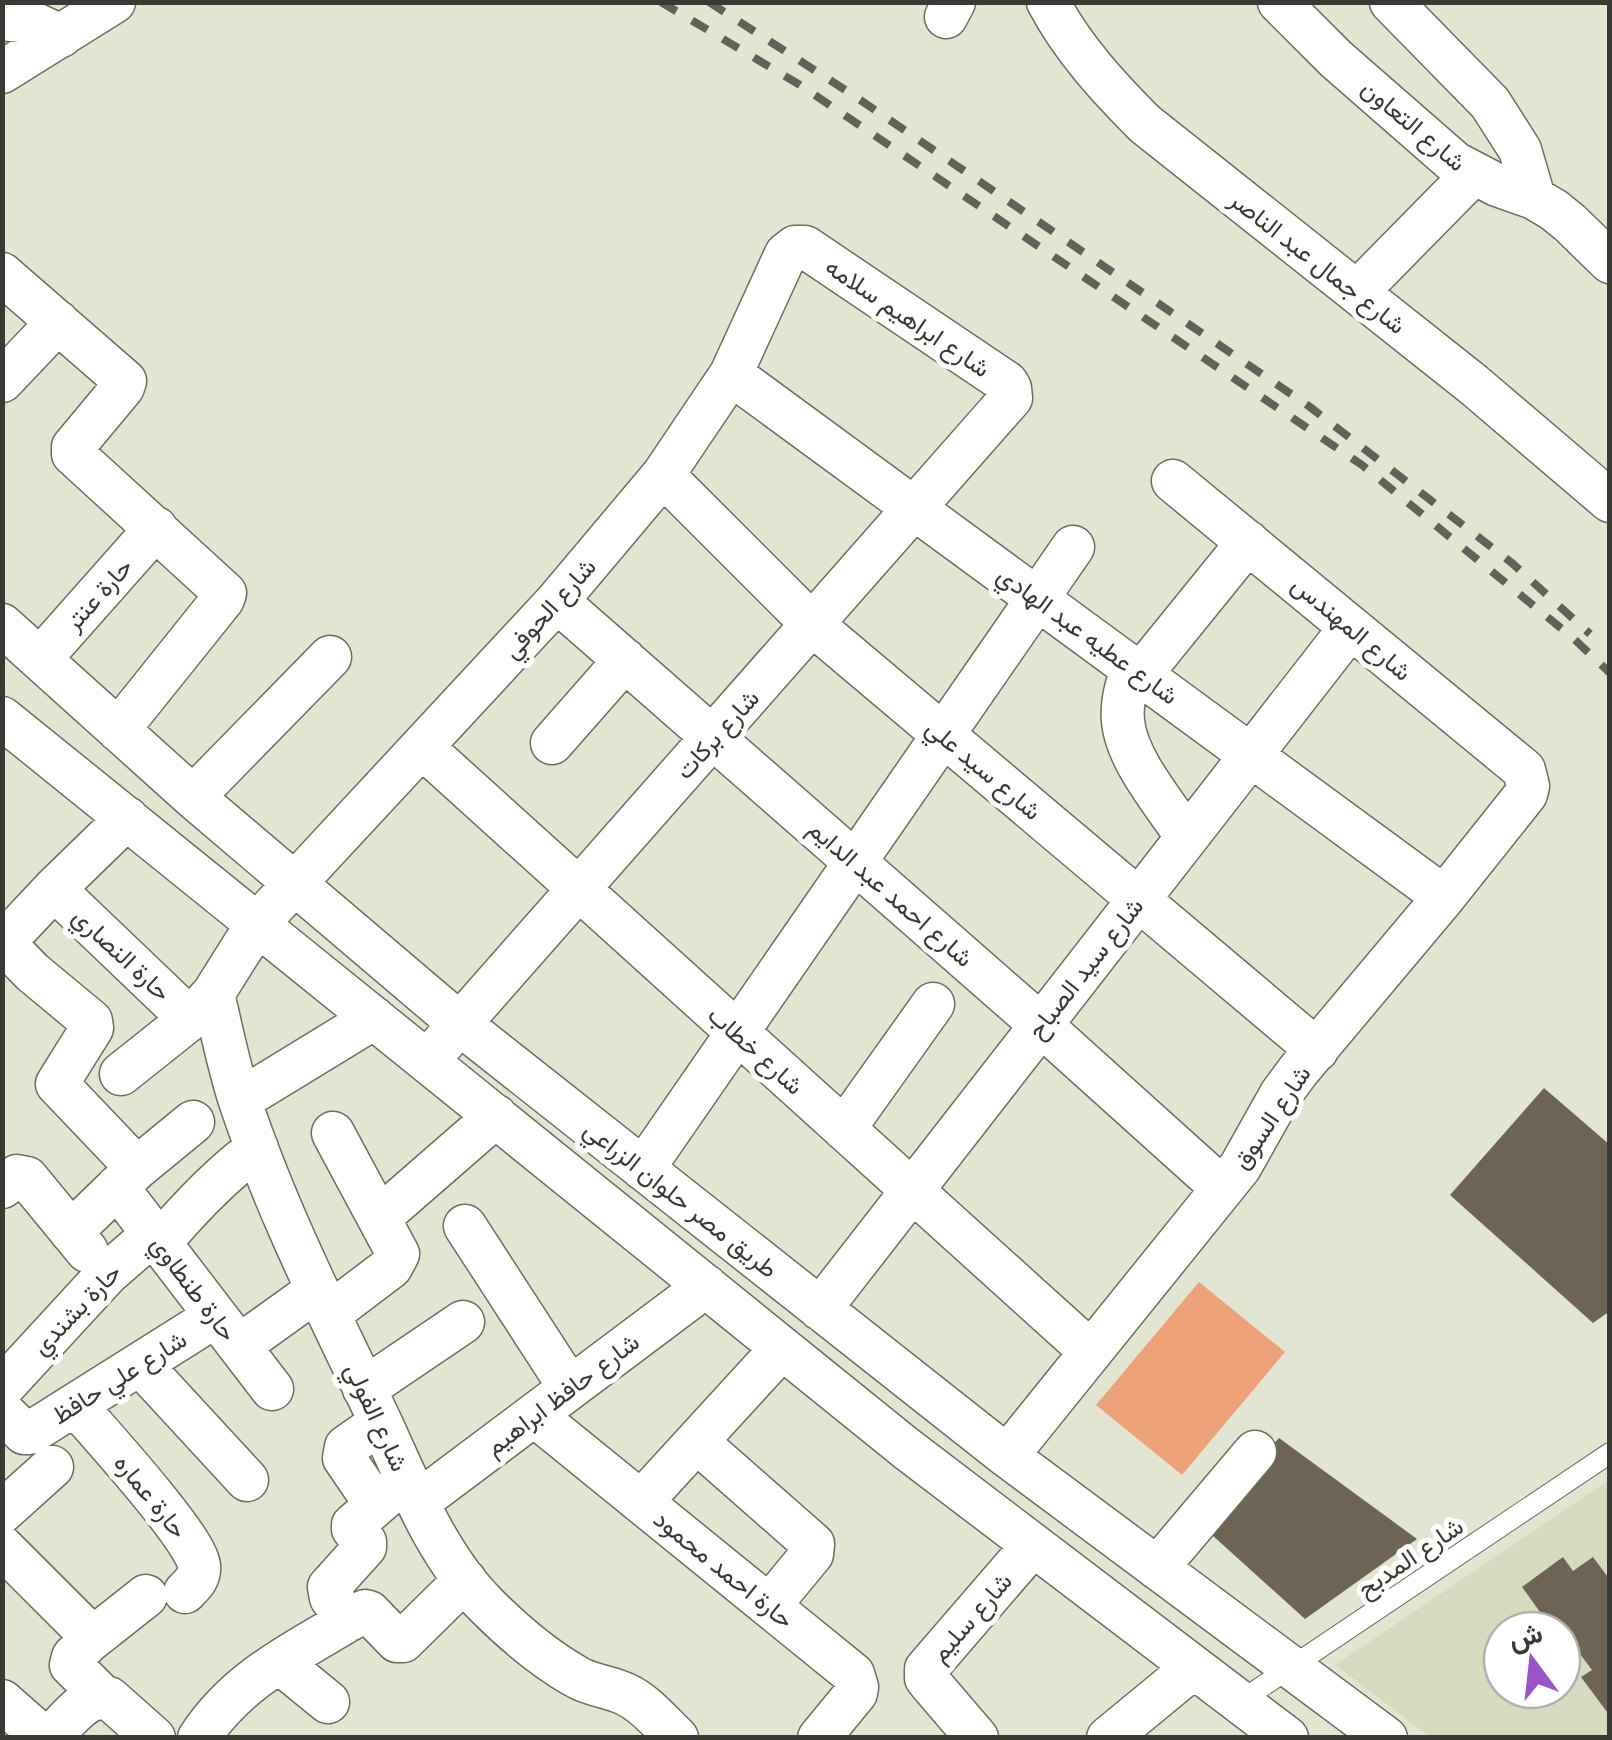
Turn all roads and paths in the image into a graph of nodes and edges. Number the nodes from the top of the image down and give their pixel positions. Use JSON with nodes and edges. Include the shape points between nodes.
{"nodes":[{"id":1,"x":114,"y":2,"type":"edge"},
{"id":2,"x":1048,"y":2,"type":"edge"},
{"id":3,"x":1279,"y":2,"type":"edge"},
{"id":4,"x":1391,"y":2,"type":"edge"},
{"id":5,"x":2,"y":19,"type":"edge"},
{"id":6,"x":61,"y":36,"type":"junction"},
{"id":7,"x":2,"y":72,"type":"edge"},
{"id":8,"x":1473,"y":174,"type":"junction"},
{"id":9,"x":1534,"y":198,"type":"junction"},
{"id":10,"x":786,"y":254,"type":"joint"},
{"id":11,"x":1610,"y":262,"type":"edge"},
{"id":12,"x":2,"y":274,"type":"edge"},
{"id":13,"x":1356,"y":292,"type":"junction"},
{"id":14,"x":58,"y":322,"type":"junction"},
{"id":15,"x":731,"y":374,"type":"junction"},
{"id":16,"x":3,"y":379,"type":"edge"},
{"id":17,"x":1006,"y":406,"type":"joint"},
{"id":18,"x":663,"y":475,"type":"junction"},
{"id":19,"x":1173,"y":481,"type":"dead end"},
{"id":20,"x":1610,"y":501,"type":"edge"},
{"id":21,"x":915,"y":509,"type":"junction"},
{"id":22,"x":156,"y":528,"type":"junction"},
{"id":23,"x":1248,"y":542,"type":"junction"},
{"id":24,"x":1073,"y":546,"type":"dead end"},
{"id":25,"x":1037,"y":598,"type":"junction"},
{"id":26,"x":558,"y":601,"type":"junction"},
{"id":27,"x":2,"y":625,"type":"edge"},
{"id":28,"x":813,"y":625,"type":"junction"},
{"id":29,"x":1350,"y":628,"type":"junction"},
{"id":30,"x":330,"y":657,"type":"dead end"},
{"id":31,"x":40,"y":659,"type":"junction"},
{"id":32,"x":625,"y":660,"type":"junction"},
{"id":33,"x":1136,"y":671,"type":"junction"},
{"id":34,"x":2,"y":718,"type":"edge"},
{"id":35,"x":118,"y":730,"type":"junction"},
{"id":36,"x":943,"y":735,"type":"junction"},
{"id":37,"x":713,"y":738,"type":"junction"},
{"id":38,"x":552,"y":743,"type":"dead end"},
{"id":39,"x":422,"y":747,"type":"junction"},
{"id":40,"x":1252,"y":755,"type":"junction"},
{"id":41,"x":1528,"y":777,"type":"joint"},
{"id":42,"x":193,"y":797,"type":"junction"},
{"id":43,"x":127,"y":818,"type":"junction"},
{"id":44,"x":1186,"y":836,"type":"junction"},
{"id":45,"x":855,"y":862,"type":"junction"},
{"id":46,"x":295,"y":884,"type":"junction"},
{"id":47,"x":54,"y":889,"type":"junction"},
{"id":48,"x":579,"y":890,"type":"junction"},
{"id":49,"x":1444,"y":896,"type":"junction"},
{"id":50,"x":1138,"y":900,"type":"junction"},
{"id":51,"x":257,"y":924,"type":"junction"},
{"id":52,"x":2,"y":941,"type":"edge"},
{"id":53,"x":933,"y":1004,"type":"dead end"},
{"id":54,"x":202,"y":1007,"type":"junction"},
{"id":55,"x":374,"y":1018,"type":"junction"},
{"id":56,"x":460,"y":1024,"type":"junction"},
{"id":57,"x":1041,"y":1025,"type":"junction"},
{"id":58,"x":738,"y":1033,"type":"junction"},
{"id":59,"x":1317,"y":1050,"type":"junction"},
{"id":60,"x":427,"y":1061,"type":"junction"},
{"id":61,"x":122,"y":1074,"type":"dead end"},
{"id":62,"x":240,"y":1100,"type":"junction"},
{"id":63,"x":496,"y":1116,"type":"junction"},
{"id":64,"x":844,"y":1129,"type":"junction"},
{"id":65,"x":333,"y":1133,"type":"dead end"},
{"id":66,"x":256,"y":1148,"type":"junction"},
{"id":67,"x":643,"y":1169,"type":"junction"},
{"id":68,"x":127,"y":1177,"type":"junction"},
{"id":69,"x":215,"y":1182,"type":"junction"},
{"id":70,"x":2,"y":1187,"type":"edge"},
{"id":71,"x":1222,"y":1188,"type":"junction"},
{"id":72,"x":912,"y":1190,"type":"junction"},
{"id":73,"x":380,"y":1218,"type":"junction"},
{"id":74,"x":464,"y":1226,"type":"dead end"},
{"id":75,"x":71,"y":1232,"type":"junction"},
{"id":76,"x":157,"y":1238,"type":"junction"},
{"id":77,"x":107,"y":1274,"type":"junction"},
{"id":78,"x":706,"y":1286,"type":"junction"},
{"id":79,"x":323,"y":1302,"type":"junction"},
{"id":80,"x":820,"y":1309,"type":"junction"},
{"id":81,"x":463,"y":1322,"type":"dead end"},
{"id":82,"x":228,"y":1331,"type":"junction"},
{"id":83,"x":782,"y":1348,"type":"junction"},
{"id":84,"x":1090,"y":1352,"type":"junction"},
{"id":85,"x":140,"y":1364,"type":"junction"},
{"id":86,"x":2,"y":1388,"type":"edge"},
{"id":87,"x":570,"y":1388,"type":"junction"},
{"id":88,"x":272,"y":1389,"type":"dead end"},
{"id":89,"x":75,"y":1405,"type":"junction"},
{"id":90,"x":372,"y":1406,"type":"junction"},
{"id":91,"x":944,"y":1407,"type":"junction"},
{"id":92,"x":534,"y":1415,"type":"junction"},
{"id":93,"x":12,"y":1420,"type":"edge"},
{"id":94,"x":697,"y":1442,"type":"junction"},
{"id":95,"x":907,"y":1450,"type":"junction"},
{"id":96,"x":1255,"y":1452,"type":"dead end"},
{"id":97,"x":1610,"y":1453,"type":"edge"},
{"id":98,"x":1007,"y":1456,"type":"junction"},
{"id":99,"x":52,"y":1467,"type":"dead end"},
{"id":100,"x":246,"y":1480,"type":"dead end"},
{"id":101,"x":400,"y":1495,"type":"junction"},
{"id":102,"x":641,"y":1502,"type":"junction"},
{"id":103,"x":2,"y":1512,"type":"edge"},
{"id":104,"x":1033,"y":1545,"type":"junction"},
{"id":105,"x":2,"y":1547,"type":"edge"},
{"id":106,"x":1157,"y":1568,"type":"junction"},
{"id":107,"x":465,"y":1580,"type":"junction"},
{"id":108,"x":769,"y":1606,"type":"junction"},
{"id":109,"x":349,"y":1620,"type":"junction"},
{"id":110,"x":88,"y":1642,"type":"junction"},
{"id":111,"x":279,"y":1662,"type":"junction"},
{"id":112,"x":1292,"y":1667,"type":"junction"},
{"id":113,"x":1192,"y":1668,"type":"junction"},
{"id":114,"x":102,"y":1696,"type":"junction"},
{"id":115,"x":2,"y":1700,"type":"edge"},
{"id":116,"x":328,"y":1702,"type":"dead end"},
{"id":117,"x":1238,"y":1702,"type":"junction"},
{"id":118,"x":47,"y":1738,"type":"edge"},
{"id":119,"x":154,"y":1738,"type":"edge"},
{"id":120,"x":198,"y":1738,"type":"edge"},
{"id":121,"x":677,"y":1738,"type":"edge"},
{"id":122,"x":819,"y":1738,"type":"edge"},
{"id":123,"x":977,"y":1738,"type":"edge"},
{"id":124,"x":1108,"y":1738,"type":"edge"},
{"id":125,"x":1287,"y":1738,"type":"edge"},
{"id":126,"x":1386,"y":1738,"type":"edge"}],
"edges":[{"from":1,"to":6,"type":"street"},
{"from":2,"to":13,"type":"street","name":"شارع جمال عبد الناصر","via":[[1081,55],[1144,124]]},
{"from":3,"to":8,"type":"street","name":"شارع التعاون","via":[[1429,142]]},
{"from":4,"to":9,"type":"street","via":[[1490,103],[1520,150]]},
{"from":5,"to":6,"type":"street","via":[[31,22]]},
{"from":6,"to":7,"type":"street"},
{"from":8,"to":9,"type":"street","name":"شارع التعاون"},
{"from":8,"to":13,"type":"street"},
{"from":9,"to":11,"type":"street","name":"شارع التعاون"},
{"from":10,"to":15,"type":"street","name":"شارع الحوفي"},
{"from":10,"to":17,"type":"street","name":"شارع ابراهيم سلامه","via":[[805,247],[1006,384],[1012,398]]},
{"from":12,"to":14,"type":"street"},
{"from":13,"to":20,"type":"street","name":"شارع جمال عبد الناصر"},
{"from":14,"to":16,"type":"street"},
{"from":14,"to":22,"type":"street","via":[[125,381],[73,454]]},
{"from":15,"to":18,"type":"street","name":"شارع الحوفي"},
{"from":15,"to":21,"type":"street","name":"شارع عطيه عبد الهادي"},
{"from":17,"to":21,"type":"street","name":"شارع بركات"},
{"from":18,"to":26,"type":"street","name":"شارع الحوفي"},
{"from":18,"to":28,"type":"street","name":"شارع سيد علي"},
{"from":19,"to":23,"type":"street","name":"شارع المهندس"},
{"from":21,"to":25,"type":"street","name":"شارع عطيه عبد الهادي"},
{"from":21,"to":28,"type":"street","name":"شارع بركات"},
{"from":22,"to":31,"type":"street","name":"حارة عنتر"},
{"from":22,"to":35,"type":"street","via":[[225,596]]},
{"from":23,"to":29,"type":"street","name":"شارع المهندس"},
{"from":23,"to":33,"type":"street"},
{"from":24,"to":25,"type":"street"},
{"from":25,"to":33,"type":"street","name":"شارع عطيه عبد الهادي"},
{"from":25,"to":36,"type":"street"},
{"from":26,"to":32,"type":"street","name":"شارع احمد عبد الدايم"},
{"from":26,"to":39,"type":"street","name":"شارع الحوفي"},
{"from":27,"to":31,"type":"street","name":"طريق مصر حلوان الزراعي"},
{"from":28,"to":36,"type":"street","name":"شارع سيد علي"},
{"from":28,"to":37,"type":"street","name":"شارع بركات"},
{"from":29,"to":40,"type":"street","name":"شارع سيد الصباح"},
{"from":29,"to":41,"type":"street","name":"شارع المهندس"},
{"from":30,"to":42,"type":"street"},
{"from":31,"to":35,"type":"street","name":"طريق مصر حلوان الزراعي"},
{"from":32,"to":37,"type":"street","name":"شارع احمد عبد الدايم"},
{"from":32,"to":38,"type":"street"},
{"from":33,"to":40,"type":"street","name":"شارع عطيه عبد الهادي"},
{"from":33,"to":44,"type":"street","via":[[1124,694],[1130,750]]},
{"from":34,"to":43,"type":"street","name":"طريق مصر حلوان الزراعي"},
{"from":35,"to":42,"type":"street","name":"طريق مصر حلوان الزراعي"},
{"from":36,"to":45,"type":"street"},
{"from":36,"to":50,"type":"street","name":"شارع سيد علي"},
{"from":37,"to":45,"type":"street","name":"شارع احمد عبد الدايم"},
{"from":37,"to":48,"type":"street","name":"شارع بركات"},
{"from":39,"to":46,"type":"street","name":"شارع الحوفي"},
{"from":39,"to":48,"type":"street","name":"شارع خطاب"},
{"from":40,"to":44,"type":"street","name":"شارع سيد الصباح"},
{"from":40,"to":49,"type":"street","name":"شارع عطيه عبد الهادي"},
{"from":41,"to":49,"type":"street","name":"شارع السوق","via":[[1526,794]]},
{"from":42,"to":46,"type":"street","name":"طريق مصر حلوان الزراعي"},
{"from":43,"to":47,"type":"street"},
{"from":43,"to":51,"type":"street","name":"طريق مصر حلوان الزراعي"},
{"from":44,"to":50,"type":"street","name":"شارع سيد الصباح"},
{"from":45,"to":57,"type":"street","name":"شارع احمد عبد الدايم"},
{"from":45,"to":58,"type":"street"},
{"from":46,"to":51,"type":"street","name":"شارع الحوفي"},
{"from":46,"to":56,"type":"street","name":"طريق مصر حلوان الزراعي"},
{"from":47,"to":52,"type":"street"},
{"from":47,"to":54,"type":"street","name":"حارة النصاري"},
{"from":48,"to":56,"type":"street","name":"شارع بركات"},
{"from":48,"to":58,"type":"street","name":"شارع خطاب"},
{"from":49,"to":59,"type":"street","name":"شارع السوق"},
{"from":50,"to":57,"type":"street","name":"شارع سيد الصباح"},
{"from":50,"to":59,"type":"street","name":"شارع سيد علي"},
{"from":51,"to":54,"type":"street","name":"شارع الحوفي"},
{"from":51,"to":55,"type":"street","name":"طريق مصر حلوان الزراعي"},
{"from":52,"to":68,"type":"street","name":"حارة طنطاوي","via":[[91,1021],[57,1084]]},
{"from":53,"to":64,"type":"street"},
{"from":54,"to":61,"type":"street","name":"شارع الحوفي"},
{"from":54,"to":62,"type":"street","name":"شارع الفولي"},
{"from":55,"to":60,"type":"street","name":"طريق مصر حلوان الزراعي"},
{"from":55,"to":62,"type":"street"},
{"from":56,"to":60,"type":"street","name":"شارع بركات"},
{"from":56,"to":67,"type":"street","name":"طريق مصر حلوان الزراعي"},
{"from":57,"to":71,"type":"street","name":"شارع احمد عبد الدايم"},
{"from":57,"to":72,"type":"street","name":"شارع سيد الصباح"},
{"from":58,"to":64,"type":"street","name":"شارع خطاب"},
{"from":58,"to":67,"type":"street"},
{"from":59,"to":71,"type":"street","name":"شارع السوق"},
{"from":60,"to":63,"type":"street","name":"طريق مصر حلوان الزراعي"},
{"from":62,"to":66,"type":"street","name":"شارع الفولي"},
{"from":63,"to":73,"type":"street"},
{"from":63,"to":78,"type":"street","name":"طريق مصر حلوان الزراعي"},
{"from":64,"to":72,"type":"street","name":"شارع خطاب"},
{"from":65,"to":73,"type":"street"},
{"from":66,"to":69,"type":"street","name":"حارة بشندي"},
{"from":66,"to":79,"type":"street","name":"شارع الفولي"},
{"from":67,"to":80,"type":"street","name":"طريق مصر حلوان الزراعي"},
{"from":68,"to":69,"type":"street","via":[[185,1129]]},
{"from":68,"to":75,"type":"street"},
{"from":68,"to":76,"type":"street","name":"حارة طنطاوي"},
{"from":69,"to":76,"type":"street","name":"حارة بشندي"},
{"from":70,"to":75,"type":"street","via":[[16,1176],[27,1178]]},
{"from":71,"to":84,"type":"street","name":"شارع السوق"},
{"from":72,"to":80,"type":"street","name":"شارع سيد الصباح"},
{"from":72,"to":84,"type":"street","name":"شارع خطاب"},
{"from":73,"to":79,"type":"street","name":"شارع علي حافظ","via":[[398,1254],[394,1263]]},
{"from":74,"to":87,"type":"street"},
{"from":75,"to":77,"type":"street"},
{"from":76,"to":77,"type":"street","name":"حارة بشندي"},
{"from":76,"to":82,"type":"street","name":"حارة طنطاوي"},
{"from":77,"to":86,"type":"street","name":"حارة بشندي"},
{"from":78,"to":83,"type":"street","name":"طريق مصر حلوان الزراعي"},
{"from":78,"to":87,"type":"street","name":"شارع حافظ ابراهيم"},
{"from":79,"to":82,"type":"street","name":"شارع علي حافظ"},
{"from":79,"to":90,"type":"street","name":"شارع الفولي"},
{"from":80,"to":91,"type":"street","name":"طريق مصر حلوان الزراعي"},
{"from":81,"to":90,"type":"street"},
{"from":82,"to":85,"type":"street","name":"شارع علي حافظ"},
{"from":82,"to":88,"type":"street","name":"حارة طنطاوي"},
{"from":83,"to":94,"type":"street"},
{"from":83,"to":95,"type":"street","name":"طريق مصر حلوان الزراعي"},
{"from":84,"to":98,"type":"street","name":"شارع السوق"},
{"from":85,"to":89,"type":"street","name":"شارع علي حافظ"},
{"from":85,"to":100,"type":"street"},
{"from":87,"to":92,"type":"street","name":"شارع حافظ ابراهيم"},
{"from":89,"to":93,"type":"street","name":"شارع علي حافظ","via":[[26,1434]]},
{"from":89,"to":110,"type":"street","name":"حارة عماره","via":[[200,1563],[197,1580]]},
{"from":90,"to":101,"type":"street","name":"شارع الفولي"},
{"from":91,"to":95,"type":"street"},
{"from":91,"to":98,"type":"street","name":"طريق مصر حلوان الزراعي"},
{"from":92,"to":101,"type":"street","name":"شارع حافظ ابراهيم"},
{"from":92,"to":102,"type":"street","name":"حارة احمد محمود"},
{"from":94,"to":102,"type":"street"},
{"from":94,"to":108,"type":"street","via":[[813,1544]]},
{"from":95,"to":104,"type":"street","name":"طريق مصر حلوان الزراعي"},
{"from":96,"to":106,"type":"street"},
{"from":97,"to":112,"type":"lane","name":"شارع المدبح"},
{"from":98,"to":106,"type":"street","name":"طريق مصر حلوان الزراعي"},
{"from":99,"to":103,"type":"street"},
{"from":101,"to":107,"type":"street","name":"شارع الفولي"},
{"from":101,"to":109,"type":"street","via":[[354,1522],[365,1547],[328,1588]]},
{"from":102,"to":108,"type":"street","name":"حارة احمد محمود"},
{"from":104,"to":113,"type":"street","name":"طريق مصر حلوان الزراعي"},
{"from":104,"to":123,"type":"street","name":"شارع سليم","via":[[926,1669],[926,1678]]},
{"from":105,"to":110,"type":"street","via":[[86,1630]]},
{"from":106,"to":112,"type":"street","name":"طريق مصر حلوان الزراعي"},
{"from":107,"to":109,"type":"street","via":[[403,1641],[369,1612]]},
{"from":107,"to":121,"type":"street","name":"شارع الفولي","via":[[542,1655],[586,1682],[624,1693]]},
{"from":108,"to":122,"type":"street","name":"حارة احمد محمود","via":[[856,1680],[852,1699]]},
{"from":109,"to":111,"type":"street"},
{"from":110,"to":114,"type":"street","via":[[71,1665]]},
{"from":111,"to":116,"type":"street"},
{"from":111,"to":120,"type":"street","via":[[232,1696]]},
{"from":112,"to":117,"type":"lane","name":"شارع المدبح"},
{"from":112,"to":126,"type":"street","name":"طريق مصر حلوان الزراعي"},
{"from":113,"to":117,"type":"street","name":"طريق مصر حلوان الزراعي"},
{"from":113,"to":124,"type":"street"},
{"from":114,"to":118,"type":"street"},
{"from":114,"to":119,"type":"street"},
{"from":115,"to":118,"type":"street"},
{"from":117,"to":125,"type":"street","name":"طريق مصر حلوان الزراعي"}]}
